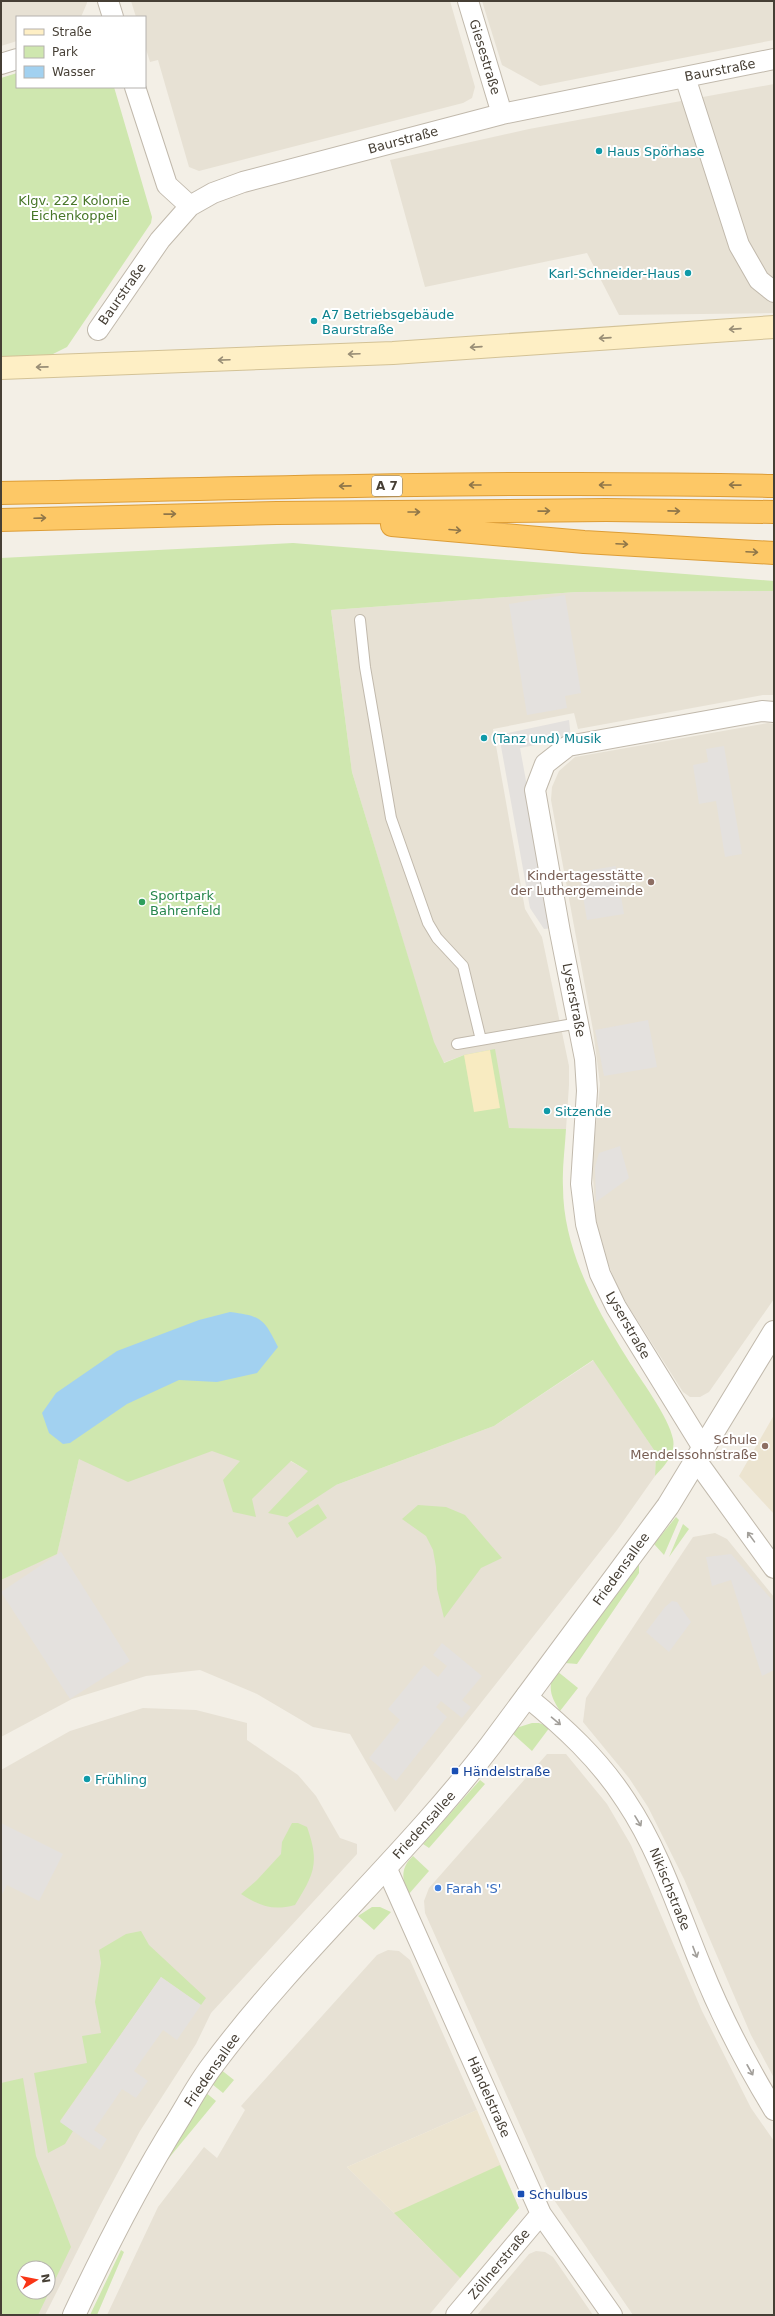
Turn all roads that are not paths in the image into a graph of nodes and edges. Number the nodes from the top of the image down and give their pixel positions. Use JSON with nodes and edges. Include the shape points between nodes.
{"nodes":[{"id":1,"x":108,"y":1,"type":"edge"},
{"id":2,"x":468,"y":1,"type":"edge"},
{"id":3,"x":113,"y":16,"type":"edge"},
{"id":4,"x":16,"y":59,"type":"edge"},
{"id":5,"x":774,"y":59,"type":"edge"},
{"id":6,"x":1,"y":64,"type":"edge"},
{"id":7,"x":685,"y":77,"type":"junction"},
{"id":8,"x":135,"y":88,"type":"edge"},
{"id":9,"x":502,"y":114,"type":"junction"},
{"id":10,"x":190,"y":206,"type":"junction"},
{"id":11,"x":774,"y":292,"type":"edge"},
{"id":12,"x":774,"y":327,"type":"edge"},
{"id":13,"x":98,"y":330,"type":"dead end"},
{"id":14,"x":1,"y":368,"type":"edge"},
{"id":15,"x":774,"y":486,"type":"edge"},
{"id":16,"x":1,"y":493,"type":"edge"},
{"id":17,"x":774,"y":512,"type":"edge"},
{"id":18,"x":277,"y":513,"type":"junction"},
{"id":19,"x":1,"y":520,"type":"edge"},
{"id":20,"x":774,"y":553,"type":"edge"},
{"id":21,"x":360,"y":620,"type":"dead end"},
{"id":22,"x":774,"y":712,"type":"edge"},
{"id":23,"x":579,"y":1023,"type":"junction"},
{"id":24,"x":481,"y":1040,"type":"junction"},
{"id":25,"x":457,"y":1044,"type":"dead end"},
{"id":26,"x":774,"y":1332,"type":"edge"},
{"id":27,"x":699,"y":1454,"type":"junction"},
{"id":28,"x":774,"y":1568,"type":"edge"},
{"id":29,"x":526,"y":1696,"type":"junction"},
{"id":30,"x":386,"y":1867,"type":"junction"},
{"id":31,"x":774,"y":2110,"type":"edge"},
{"id":32,"x":542,"y":2214,"type":"junction"},
{"id":33,"x":74,"y":2315,"type":"edge"},
{"id":34,"x":456,"y":2315,"type":"edge"},
{"id":35,"x":612,"y":2315,"type":"edge"}],
"edges":[{"from":1,"to":3,"type":"street"},
{"from":2,"to":9,"type":"street","name":"Giesestraße"},
{"from":4,"to":6,"type":"street"},
{"from":5,"to":7,"type":"street","name":"Baurstraße"},
{"from":7,"to":9,"type":"street","name":"Baurstraße"},
{"from":7,"to":11,"type":"street","via":[[738,245],[759,280]]},
{"from":8,"to":10,"type":"street","via":[[167,185]]},
{"from":9,"to":10,"type":"street","name":"Baurstraße","via":[[243,182],[213,193]]},
{"from":10,"to":13,"type":"street","name":"Baurstraße","via":[[160,240]]},
{"from":12,"to":14,"type":"main road","one_way":true,"via":[[393,353]]},
{"from":15,"to":16,"type":"highway","number":"A 7","one_way":true,"via":[[410,485]]},
{"from":18,"to":17,"type":"highway","number":"A 7","one_way":true,"via":[[606,510]]},
{"from":19,"to":18,"type":"highway","number":"A 7","one_way":true},
{"from":18,"to":20,"type":"highway","one_way":true,"via":[[584,542]]},
{"from":21,"to":24,"type":"lane","via":[[365,667],[391,818],[428,923],[437,938],[463,966]]},
{"from":22,"to":23,"type":"street","name":"Lyserstraße","via":[[755,712],[568,746],[545,764],[538,780],[536,800]]},
{"from":23,"to":24,"type":"lane"},
{"from":23,"to":27,"type":"street","name":"Lyserstraße","via":[[587,1091],[581,1184],[591,1245],[600,1274],[616,1307]]},
{"from":24,"to":25,"type":"lane"},
{"from":26,"to":27,"type":"street","name":"Friedensallee"},
{"from":28,"to":27,"type":"street","name":"Lyserstraße","one_way":true},
{"from":27,"to":29,"type":"street","name":"Friedensallee","via":[[668,1506],[554,1662]]},
{"from":29,"to":30,"type":"street","name":"Friedensallee","via":[[465,1779]]},
{"from":29,"to":31,"type":"street","name":"Nikischstraße","one_way":true,"via":[[559,1723],[602,1767],[645,1832],[655,1850],[705,1977],[728,2026]]},
{"from":30,"to":32,"type":"street","name":"Händelstraße"},
{"from":30,"to":33,"type":"street","name":"Friedensallee","via":[[242,2027],[211,2067],[120,2218]]},
{"from":32,"to":34,"type":"street","name":"Zöllnerstraße"},
{"from":32,"to":35,"type":"street","name":"Händelstraße"}]}
